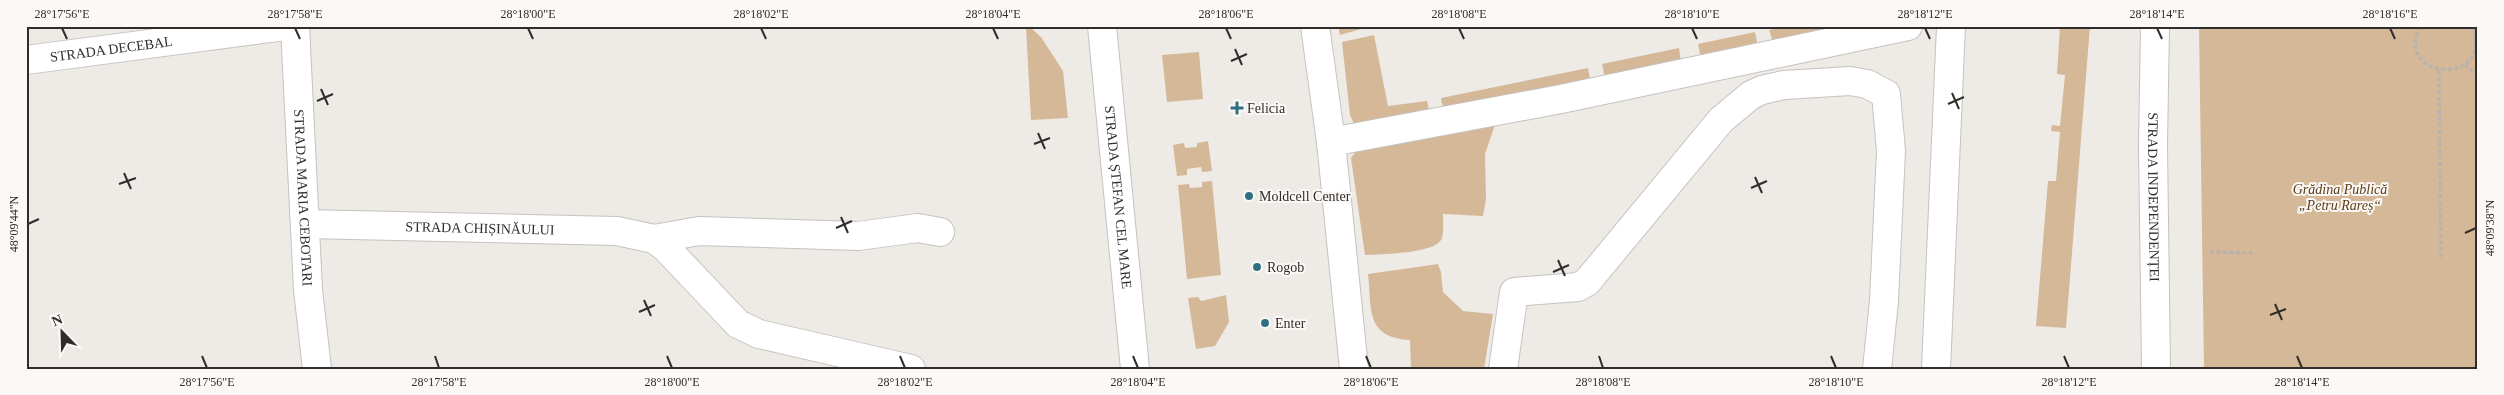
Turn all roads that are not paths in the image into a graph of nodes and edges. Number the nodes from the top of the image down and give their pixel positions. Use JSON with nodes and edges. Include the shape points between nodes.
{"nodes":[{"id":1,"x":285,"y":26,"type":"edge"},
{"id":2,"x":295,"y":26,"type":"edge"},
{"id":3,"x":1102,"y":26,"type":"edge"},
{"id":4,"x":1315,"y":26,"type":"edge"},
{"id":5,"x":1908,"y":26,"type":"edge"},
{"id":6,"x":1951,"y":26,"type":"edge"},
{"id":7,"x":2155,"y":26,"type":"edge"},
{"id":8,"x":26,"y":60,"type":"edge"},
{"id":9,"x":1332,"y":142,"type":"junction"},
{"id":10,"x":305,"y":224,"type":"junction"},
{"id":11,"x":940,"y":232,"type":"dead end"},
{"id":12,"x":654,"y":238,"type":"junction"},
{"id":13,"x":317,"y":369,"type":"edge"},
{"id":14,"x":911,"y":369,"type":"edge"},
{"id":15,"x":1136,"y":369,"type":"edge"},
{"id":16,"x":1354,"y":369,"type":"edge"},
{"id":17,"x":1504,"y":369,"type":"edge"},
{"id":18,"x":1877,"y":369,"type":"edge"},
{"id":19,"x":1936,"y":369,"type":"edge"},
{"id":20,"x":2156,"y":369,"type":"edge"}],
"edges":[{"from":1,"to":8,"type":"street","name":"STRADA DECEBAL"},
{"from":2,"to":10,"type":"street","name":"STRADA MARIA CEBOTARI"},
{"from":3,"to":15,"type":"street","name":"STRADA ȘTEFAN CEL MARE"},
{"from":4,"to":9,"type":"street"},
{"from":5,"to":9,"type":"street","via":[[1561,99]]},
{"from":6,"to":19,"type":"street"},
{"from":7,"to":20,"type":"street","name":"STRADA INDEPENDENȚEI"},
{"from":9,"to":16,"type":"street"},
{"from":10,"to":12,"type":"street","name":"STRADA CHIȘINĂULUI","via":[[617,232]]},
{"from":10,"to":13,"type":"street","name":"STRADA MARIA CEBOTARI"},
{"from":11,"to":12,"type":"street","name":"STRADA CHIȘINĂULUI","via":[[918,228],[858,236],[699,231]]},
{"from":12,"to":14,"type":"street","via":[[738,324],[759,334]]},
{"from":17,"to":18,"type":"street","via":[[1514,292],[1578,287],[1586,282],[1722,120],[1751,95],[1784,85],[1850,81],[1867,84],[1886,94],[1891,151],[1884,301]]}]}
